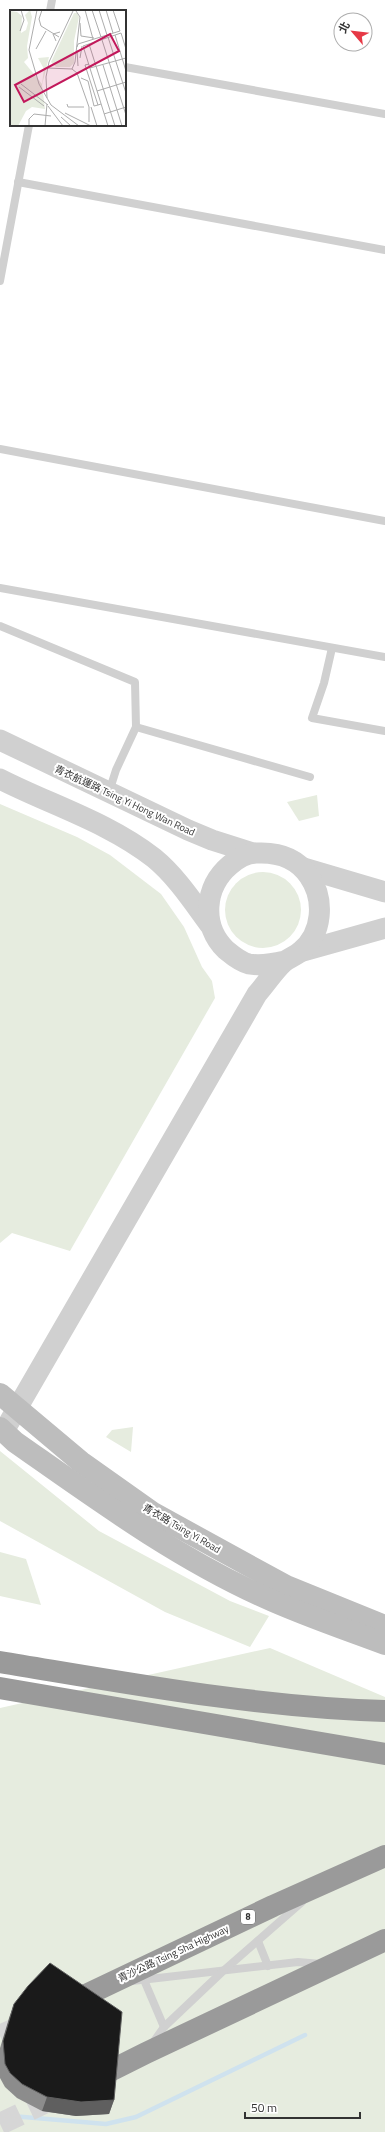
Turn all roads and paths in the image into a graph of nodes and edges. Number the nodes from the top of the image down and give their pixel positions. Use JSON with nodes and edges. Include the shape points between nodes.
{"nodes":[{"id":1,"x":52,"y":0,"type":"edge"},
{"id":2,"x":50,"y":10,"type":"edge"},
{"id":3,"x":126,"y":66,"type":"edge"},
{"id":4,"x":385,"y":114,"type":"edge"},
{"id":5,"x":29,"y":126,"type":"edge"},
{"id":6,"x":18,"y":182,"type":"junction"},
{"id":7,"x":385,"y":250,"type":"edge"},
{"id":8,"x":0,"y":281,"type":"edge"},
{"id":9,"x":0,"y":449,"type":"edge"},
{"id":10,"x":385,"y":521,"type":"edge"},
{"id":11,"x":0,"y":588,"type":"edge"},
{"id":12,"x":0,"y":626,"type":"edge"},
{"id":13,"x":332,"y":648,"type":"junction"},
{"id":14,"x":385,"y":657,"type":"edge"},
{"id":15,"x":136,"y":727,"type":"junction"},
{"id":16,"x":385,"y":731,"type":"edge"},
{"id":17,"x":0,"y":740,"type":"edge"},
{"id":18,"x":310,"y":777,"type":"dead end"},
{"id":19,"x":0,"y":779,"type":"edge"},
{"id":20,"x":109,"y":793,"type":"junction"},
{"id":21,"x":253,"y":853,"type":"junction"},
{"id":22,"x":304,"y":868,"type":"junction"},
{"id":23,"x":385,"y":892,"type":"edge"},
{"id":24,"x":210,"y":926,"type":"junction"},
{"id":25,"x":385,"y":928,"type":"edge"},
{"id":26,"x":293,"y":956,"type":"junction"},
{"id":27,"x":247,"y":964,"type":"junction"},
{"id":28,"x":257,"y":994,"type":"junction"},
{"id":29,"x":0,"y":1394,"type":"edge"},
{"id":30,"x":17,"y":1409,"type":"junction"},
{"id":31,"x":2,"y":1430,"type":"edge"},
{"id":32,"x":385,"y":1626,"type":"edge"},
{"id":33,"x":385,"y":1644,"type":"edge"},
{"id":34,"x":0,"y":1662,"type":"edge"},
{"id":35,"x":0,"y":1688,"type":"edge"},
{"id":36,"x":385,"y":1711,"type":"edge"},
{"id":37,"x":385,"y":1754,"type":"edge"},
{"id":38,"x":385,"y":1856,"type":"edge"},
{"id":39,"x":326,"y":1882,"type":"junction"},
{"id":40,"x":258,"y":1940,"type":"junction"},
{"id":41,"x":385,"y":1940,"type":"edge"},
{"id":42,"x":268,"y":1966,"type":"junction"},
{"id":43,"x":334,"y":1966,"type":"junction"},
{"id":44,"x":222,"y":1972,"type":"junction"},
{"id":45,"x":144,"y":1980,"type":"junction"},
{"id":46,"x":107,"y":1984,"type":"junction"},
{"id":47,"x":50,"y":2013,"type":"tunnel mouth"},
{"id":48,"x":164,"y":2027,"type":"junction"},
{"id":49,"x":146,"y":2053,"type":"junction"},
{"id":50,"x":86,"y":2084,"type":"edge"}],
"edges":[{"from":1,"to":2,"type":"lane"},
{"from":3,"to":4,"type":"lane"},
{"from":5,"to":6,"type":"lane"},
{"from":6,"to":7,"type":"lane"},
{"from":6,"to":8,"type":"lane"},
{"from":9,"to":10,"type":"lane"},
{"from":11,"to":13,"type":"lane"},
{"from":12,"to":15,"type":"lane","via":[[135,682]]},
{"from":13,"to":14,"type":"lane"},
{"from":13,"to":16,"type":"lane","via":[[312,718]]},
{"from":15,"to":18,"type":"lane"},
{"from":15,"to":20,"type":"lane","via":[[116,770]]},
{"from":17,"to":20,"type":"street","name":"青衣航運路 Tsing Yi Hong Wan Road"},
{"from":19,"to":24,"type":"street","via":[[108,828],[134,844],[155,859],[184,890]]},
{"from":20,"to":21,"type":"street","name":"青衣航運路 Tsing Yi Hong Wan Road","via":[[200,835]]},
{"from":21,"to":22,"type":"street","via":[[272,852],[289,858]]},
{"from":21,"to":24,"type":"street","via":[[236,860],[221,872],[211,889],[208,907]]},
{"from":22,"to":23,"type":"street"},
{"from":22,"to":26,"type":"street","via":[[315,884],[320,901],[319,920],[312,938]]},
{"from":24,"to":27,"type":"street","via":[[218,942]]},
{"from":25,"to":26,"type":"street"},
{"from":26,"to":27,"type":"street","via":[[267,965]]},
{"from":26,"to":28,"type":"street"},
{"from":27,"to":28,"type":"street"},
{"from":28,"to":30,"type":"street"},
{"from":29,"to":30,"type":"main road","name":"青衣路 Tsing Yi Road"},
{"from":30,"to":31,"type":"street"},
{"from":30,"to":32,"type":"main road","name":"青衣路 Tsing Yi Road","via":[[81,1462],[153,1513],[286,1586]]},
{"from":31,"to":33,"type":"main road","name":"青衣路 Tsing Yi Road","via":[[15,1442],[128,1521],[202,1565],[264,1597]]},
{"from":34,"to":36,"type":"highway","via":[[210,1697],[283,1705]]},
{"from":35,"to":37,"type":"highway"},
{"from":38,"to":39,"type":"highway","name":"青沙公路 Tsing Sha Highway","number":"8"},
{"from":39,"to":40,"type":"lane"},
{"from":39,"to":46,"type":"highway","name":"青沙公路 Tsing Sha Highway","number":"8"},
{"from":40,"to":42,"type":"lane"},
{"from":40,"to":44,"type":"lane"},
{"from":41,"to":43,"type":"highway"},
{"from":42,"to":43,"type":"lane","via":[[298,1962]]},
{"from":42,"to":44,"type":"lane"},
{"from":43,"to":49,"type":"highway"},
{"from":44,"to":45,"type":"lane"},
{"from":44,"to":48,"type":"lane"},
{"from":45,"to":46,"type":"lane"},
{"from":45,"to":48,"type":"lane"},
{"from":46,"to":47,"type":"highway","name":"青沙公路 Tsing Sha Highway","number":"8"},
{"from":48,"to":49,"type":"lane"},
{"from":49,"to":50,"type":"highway"}]}
